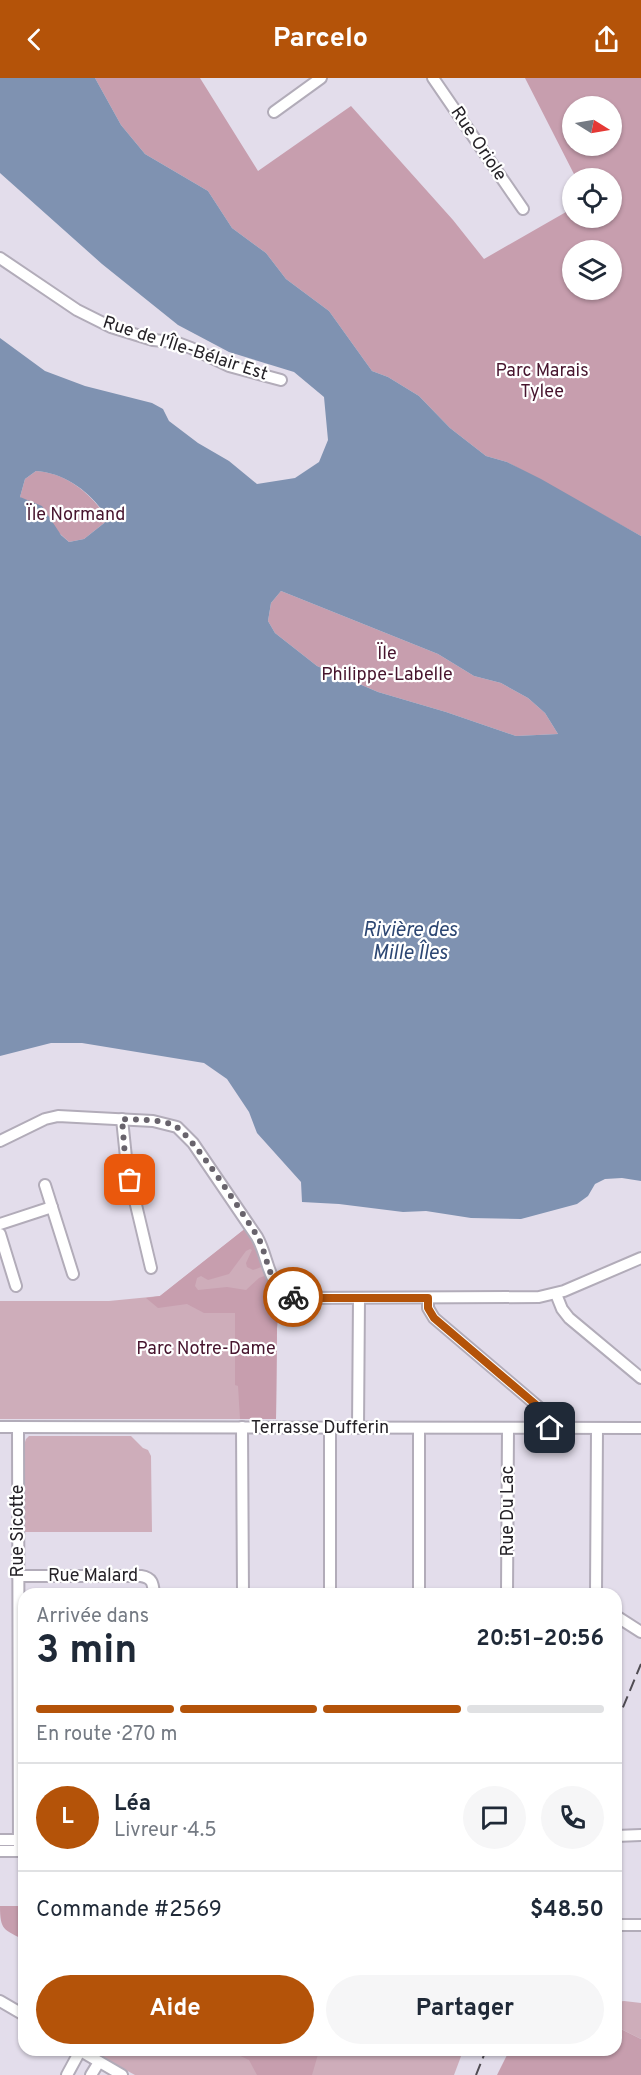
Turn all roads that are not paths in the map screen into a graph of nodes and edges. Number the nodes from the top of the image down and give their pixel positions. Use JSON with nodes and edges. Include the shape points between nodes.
{"nodes":[{"id":1,"x":321,"y":78,"type":"edge"},
{"id":2,"x":433,"y":78,"type":"edge"},
{"id":3,"x":274,"y":112,"type":"dead end"},
{"id":4,"x":522,"y":209,"type":"dead end"},
{"id":5,"x":0,"y":258,"type":"edge"},
{"id":6,"x":281,"y":380,"type":"dead end"},
{"id":7,"x":122,"y":1119,"type":"junction"},
{"id":8,"x":0,"y":1141,"type":"edge"},
{"id":9,"x":45,"y":1185,"type":"dead end"},
{"id":10,"x":52,"y":1207,"type":"junction"},
{"id":11,"x":0,"y":1224,"type":"edge"},
{"id":12,"x":0,"y":1234,"type":"edge"},
{"id":13,"x":641,"y":1258,"type":"edge"},
{"id":14,"x":151,"y":1268,"type":"dead end"},
{"id":15,"x":74,"y":1274,"type":"dead end"},
{"id":16,"x":16,"y":1286,"type":"dead end"},
{"id":17,"x":556,"y":1294,"type":"junction"},
{"id":18,"x":359,"y":1298,"type":"junction"},
{"id":19,"x":428,"y":1298,"type":"junction"},
{"id":20,"x":641,"y":1378,"type":"edge"},
{"id":21,"x":641,"y":1423,"type":"edge"},
{"id":22,"x":0,"y":1427,"type":"edge"},
{"id":23,"x":18,"y":1427,"type":"junction"},
{"id":24,"x":242,"y":1427,"type":"junction"},
{"id":25,"x":330,"y":1428,"type":"junction"},
{"id":26,"x":358,"y":1428,"type":"junction"},
{"id":27,"x":418,"y":1428,"type":"junction"},
{"id":28,"x":508,"y":1428,"type":"junction"},
{"id":29,"x":550,"y":1428,"type":"junction"},
{"id":30,"x":597,"y":1428,"type":"junction"},
{"id":31,"x":641,"y":1428,"type":"edge"},
{"id":32,"x":18,"y":1576,"type":"junction"},
{"id":33,"x":18,"y":1588,"type":"edge"},
{"id":34,"x":152,"y":1588,"type":"edge"},
{"id":35,"x":243,"y":1588,"type":"edge"},
{"id":36,"x":330,"y":1588,"type":"edge"},
{"id":37,"x":419,"y":1588,"type":"edge"},
{"id":38,"x":507,"y":1588,"type":"edge"},
{"id":39,"x":596,"y":1588,"type":"edge"},
{"id":40,"x":622,"y":1620,"type":"edge"},
{"id":41,"x":641,"y":1632,"type":"edge"},
{"id":42,"x":641,"y":1835,"type":"edge"},
{"id":43,"x":622,"y":1836,"type":"edge"},
{"id":44,"x":0,"y":1840,"type":"edge"},
{"id":45,"x":18,"y":1845,"type":"edge"},
{"id":46,"x":18,"y":1847,"type":"edge"},
{"id":47,"x":0,"y":1851,"type":"edge"},
{"id":48,"x":622,"y":1925,"type":"edge"},
{"id":49,"x":641,"y":1925,"type":"edge"},
{"id":50,"x":0,"y":2001,"type":"edge"},
{"id":51,"x":18,"y":2012,"type":"edge"},
{"id":52,"x":77,"y":2056,"type":"edge"},
{"id":53,"x":89,"y":2056,"type":"edge"},
{"id":54,"x":99,"y":2062,"type":"junction"},
{"id":55,"x":67,"y":2075,"type":"edge"},
{"id":56,"x":91,"y":2075,"type":"edge"},
{"id":57,"x":122,"y":2075,"type":"edge"}],
"edges":[{"from":1,"to":3,"type":"street"},
{"from":2,"to":4,"type":"street","name":"Rue Oriole"},
{"from":5,"to":6,"type":"street","name":"Rue de l'Île-Bélair Est","via":[[77,310],[111,327],[153,340],[175,342],[229,366]]},
{"from":7,"to":8,"type":"street","via":[[53,1116]]},
{"from":7,"to":14,"type":"street","via":[[127,1167]]},
{"from":7,"to":18,"type":"street","via":[[166,1123],[185,1132],[258,1237],[274,1281],[283,1292],[302,1298]]},
{"from":9,"to":10,"type":"street"},
{"from":10,"to":11,"type":"street"},
{"from":10,"to":15,"type":"street"},
{"from":12,"to":16,"type":"street"},
{"from":13,"to":17,"type":"street"},
{"from":17,"to":19,"type":"street","via":[[534,1298]]},
{"from":17,"to":20,"type":"street","via":[[569,1318]]},
{"from":18,"to":19,"type":"street"},
{"from":18,"to":26,"type":"street"},
{"from":19,"to":29,"type":"street","via":[[434,1318],[541,1409]]},
{"from":21,"to":31,"type":"street"},
{"from":22,"to":23,"type":"street","name":"Terrasse Dufferin"},
{"from":23,"to":24,"type":"street","name":"Terrasse Dufferin"},
{"from":23,"to":32,"type":"street","name":"Rue Sicotte"},
{"from":24,"to":25,"type":"street","name":"Terrasse Dufferin"},
{"from":24,"to":35,"type":"street"},
{"from":25,"to":26,"type":"street","name":"Terrasse Dufferin"},
{"from":25,"to":36,"type":"street"},
{"from":26,"to":27,"type":"street","name":"Terrasse Dufferin"},
{"from":27,"to":28,"type":"street","name":"Terrasse Dufferin"},
{"from":27,"to":37,"type":"street"},
{"from":28,"to":29,"type":"street","name":"Terrasse Dufferin"},
{"from":28,"to":38,"type":"street","name":"Rue Du Lac"},
{"from":29,"to":30,"type":"street","name":"Terrasse Dufferin"},
{"from":30,"to":31,"type":"street","name":"Terrasse Dufferin"},
{"from":30,"to":39,"type":"street"},
{"from":32,"to":33,"type":"street","name":"Rue Sicotte"},
{"from":32,"to":34,"type":"street","name":"Rue Malard","via":[[141,1576],[151,1579]]},
{"from":40,"to":41,"type":"street"},
{"from":42,"to":43,"type":"street"},
{"from":44,"to":45,"type":"street"},
{"from":46,"to":47,"type":"street"},
{"from":48,"to":49,"type":"street"},
{"from":50,"to":51,"type":"street"},
{"from":52,"to":55,"type":"street"},
{"from":53,"to":54,"type":"street"},
{"from":54,"to":56,"type":"street"},
{"from":54,"to":57,"type":"street"}]}
